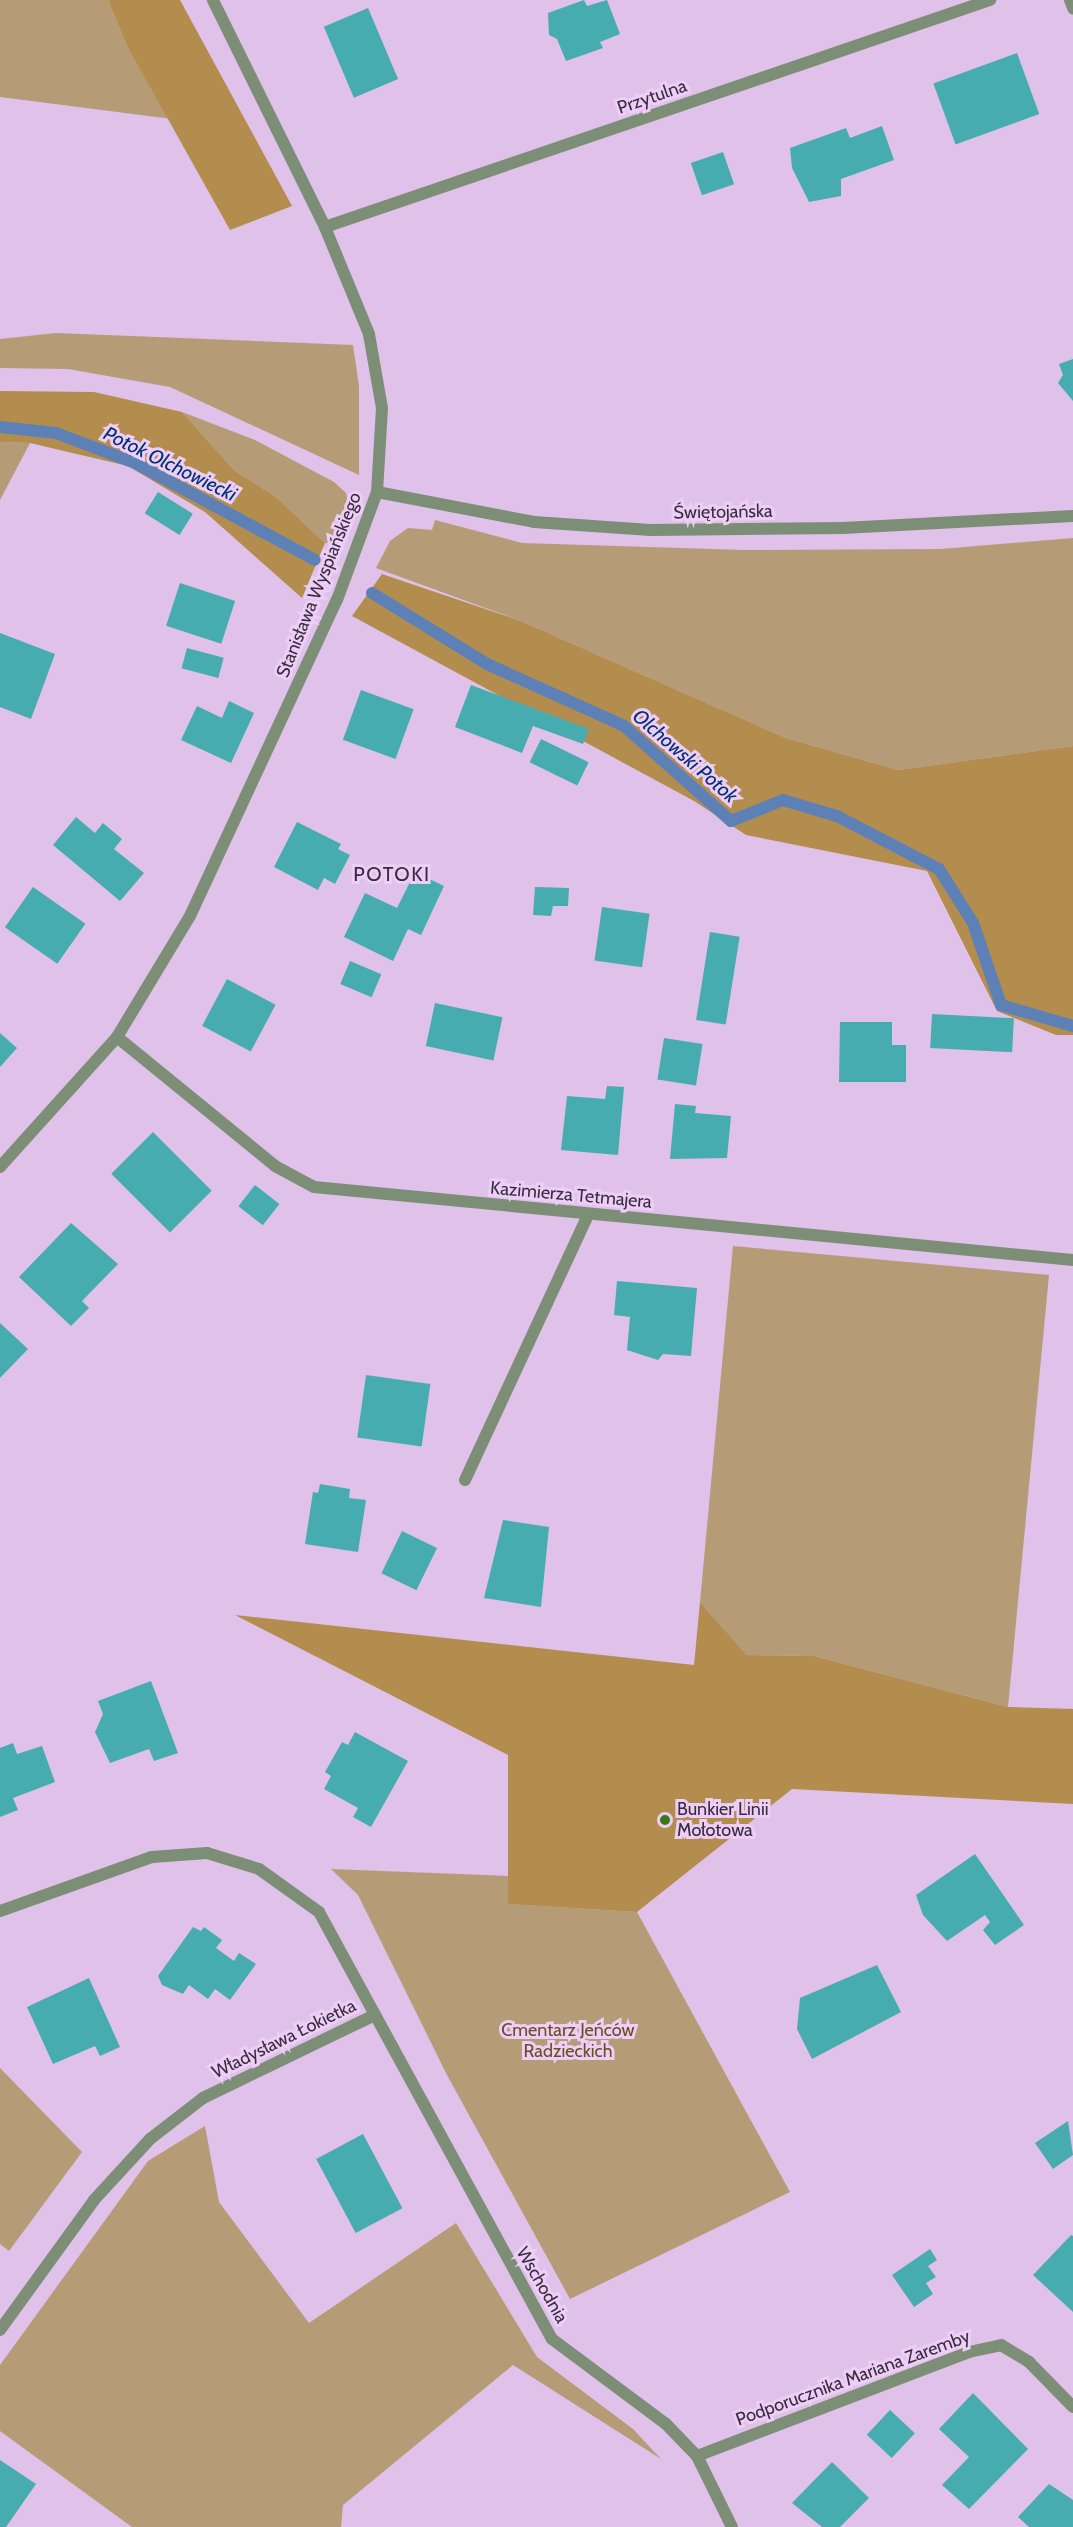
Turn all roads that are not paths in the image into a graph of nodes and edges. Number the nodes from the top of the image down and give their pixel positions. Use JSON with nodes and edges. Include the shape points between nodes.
{"nodes":[{"id":1,"x":213,"y":0,"type":"edge"},
{"id":2,"x":990,"y":0,"type":"edge"},
{"id":3,"x":1070,"y":0,"type":"edge"},
{"id":4,"x":1073,"y":8,"type":"edge"},
{"id":5,"x":325,"y":227,"type":"junction"},
{"id":6,"x":377,"y":492,"type":"junction"},
{"id":7,"x":1073,"y":516,"type":"edge"},
{"id":8,"x":117,"y":1037,"type":"junction"},
{"id":9,"x":0,"y":1167,"type":"edge"},
{"id":10,"x":588,"y":1215,"type":"junction"},
{"id":11,"x":1073,"y":1260,"type":"edge"},
{"id":12,"x":465,"y":1480,"type":"dead end"},
{"id":13,"x":0,"y":1911,"type":"edge"},
{"id":14,"x":373,"y":2016,"type":"junction"},
{"id":15,"x":0,"y":2330,"type":"edge"},
{"id":16,"x":1073,"y":2407,"type":"edge"},
{"id":17,"x":696,"y":2456,"type":"junction"},
{"id":18,"x":732,"y":2527,"type":"edge"}],
"edges":[{"from":1,"to":5,"type":"street","name":"Stanisława Wyspiańskiego"},
{"from":2,"to":5,"type":"street","name":"Przytulna"},
{"from":3,"to":4,"type":"street"},
{"from":5,"to":6,"type":"street","name":"Stanisława Wyspiańskiego","via":[[369,334],[382,408]]},
{"from":6,"to":7,"type":"street","name":"Świętojańska","via":[[534,522],[651,530],[843,528]]},
{"from":6,"to":8,"type":"street","name":"Stanisława Wyspiańskiego","via":[[337,600],[195,906]]},
{"from":8,"to":9,"type":"street","name":"Stanisława Wyspiańskiego"},
{"from":8,"to":10,"type":"street","name":"Kazimierza Tetmajera","via":[[275,1166],[314,1187]]},
{"from":10,"to":11,"type":"street","name":"Kazimierza Tetmajera"},
{"from":10,"to":12,"type":"street"},
{"from":13,"to":14,"type":"street","name":"Władysława Łokietka","via":[[152,1857],[207,1853],[259,1869],[318,1912]]},
{"from":14,"to":15,"type":"street","name":"Władysława Łokietka","via":[[204,2098],[150,2139],[94,2200]]},
{"from":14,"to":17,"type":"street","name":"Wschodnia","via":[[552,2339],[666,2424]]},
{"from":16,"to":17,"type":"street","name":"Podporucznika Mariana Zaremby","via":[[1029,2362],[1001,2345],[969,2352]]},
{"from":17,"to":18,"type":"street","name":"Wschodnia"}]}
